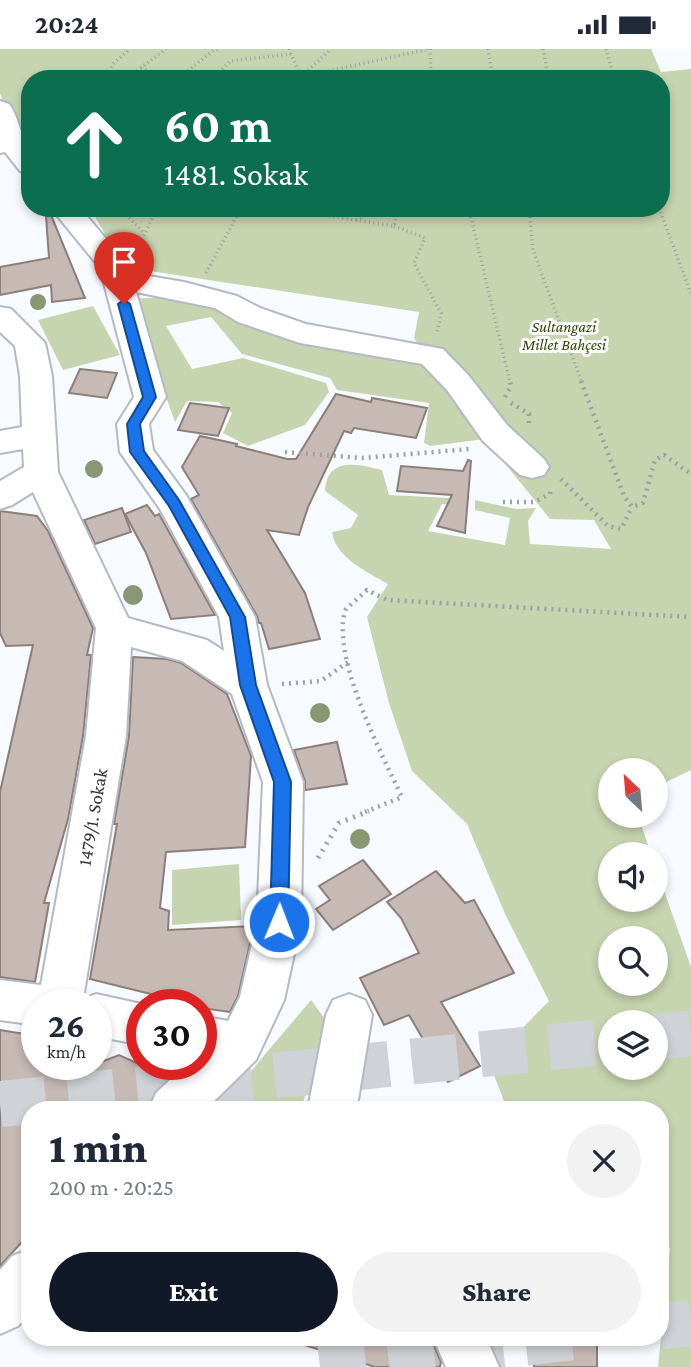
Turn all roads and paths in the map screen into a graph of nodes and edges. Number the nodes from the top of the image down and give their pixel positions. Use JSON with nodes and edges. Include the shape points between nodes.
{"nodes":[{"id":1,"x":130,"y":49,"type":"edge"},
{"id":2,"x":166,"y":49,"type":"edge"},
{"id":3,"x":221,"y":49,"type":"edge"},
{"id":4,"x":289,"y":49,"type":"edge"},
{"id":5,"x":331,"y":49,"type":"edge"},
{"id":6,"x":430,"y":49,"type":"edge"},
{"id":7,"x":488,"y":49,"type":"edge"},
{"id":8,"x":543,"y":49,"type":"edge"},
{"id":9,"x":606,"y":49,"type":"edge"},
{"id":10,"x":213,"y":50,"type":"edge"},
{"id":11,"x":291,"y":54,"type":"junction"},
{"id":12,"x":140,"y":68,"type":"junction"},
{"id":13,"x":110,"y":70,"type":"edge"},
{"id":14,"x":137,"y":70,"type":"edge"},
{"id":15,"x":145,"y":70,"type":"edge"},
{"id":16,"x":188,"y":70,"type":"edge"},
{"id":17,"x":222,"y":70,"type":"edge"},
{"id":18,"x":299,"y":70,"type":"edge"},
{"id":19,"x":309,"y":70,"type":"edge"},
{"id":20,"x":334,"y":70,"type":"edge"},
{"id":21,"x":431,"y":70,"type":"edge"},
{"id":22,"x":492,"y":70,"type":"edge"},
{"id":23,"x":547,"y":70,"type":"edge"},
{"id":24,"x":612,"y":70,"type":"edge"},
{"id":25,"x":0,"y":109,"type":"edge"},
{"id":26,"x":5,"y":144,"type":"edge"},
{"id":27,"x":21,"y":158,"type":"edge"},
{"id":28,"x":74,"y":217,"type":"edge"},
{"id":29,"x":129,"y":217,"type":"edge"},
{"id":30,"x":152,"y":217,"type":"edge"},
{"id":31,"x":236,"y":217,"type":"edge"},
{"id":32,"x":340,"y":217,"type":"edge"},
{"id":33,"x":362,"y":217,"type":"edge"},
{"id":34,"x":396,"y":217,"type":"edge"},
{"id":35,"x":471,"y":217,"type":"edge"},
{"id":36,"x":530,"y":217,"type":"edge"},
{"id":37,"x":662,"y":217,"type":"edge"},
{"id":38,"x":356,"y":220,"type":"junction"},
{"id":39,"x":394,"y":226,"type":"junction"},
{"id":40,"x":144,"y":233,"type":"junction"},
{"id":41,"x":122,"y":267,"type":"junction"},
{"id":42,"x":202,"y":280,"type":"dead end"},
{"id":43,"x":691,"y":294,"type":"edge"},
{"id":44,"x":0,"y":316,"type":"edge"},
{"id":45,"x":436,"y":339,"type":"dead end"},
{"id":46,"x":505,"y":398,"type":"junction"},
{"id":47,"x":498,"y":399,"type":"dead end"},
{"id":48,"x":41,"y":435,"type":"junction"},
{"id":49,"x":518,"y":439,"type":"junction"},
{"id":50,"x":0,"y":442,"type":"edge"},
{"id":51,"x":285,"y":452,"type":"dead end"},
{"id":52,"x":41,"y":472,"type":"junction"},
{"id":53,"x":545,"y":472,"type":"joint"},
{"id":54,"x":691,"y":474,"type":"edge"},
{"id":55,"x":0,"y":497,"type":"edge"},
{"id":56,"x":632,"y":507,"type":"junction"},
{"id":57,"x":691,"y":617,"type":"edge"},
{"id":58,"x":114,"y":628,"type":"junction"},
{"id":59,"x":348,"y":662,"type":"junction"},
{"id":60,"x":248,"y":685,"type":"junction"},
{"id":61,"x":313,"y":867,"type":"dead end"},
{"id":62,"x":63,"y":989,"type":"edge"},
{"id":63,"x":0,"y":1000,"type":"edge"},
{"id":64,"x":21,"y":1003,"type":"edge"},
{"id":65,"x":349,"y":1015,"type":"dead end"},
{"id":66,"x":221,"y":1041,"type":"edge"},
{"id":67,"x":179,"y":1101,"type":"edge"},
{"id":68,"x":335,"y":1101,"type":"edge"},
{"id":69,"x":21,"y":1284,"type":"edge"},
{"id":70,"x":0,"y":1308,"type":"edge"},
{"id":71,"x":463,"y":1346,"type":"edge"},
{"id":72,"x":473,"y":1367,"type":"edge"}],
"edges":[{"from":1,"to":13,"type":"path"},
{"from":2,"to":12,"type":"path"},
{"from":3,"to":10,"type":"path"},
{"from":4,"to":11,"type":"path"},
{"from":5,"to":19,"type":"path"},
{"from":6,"to":20,"type":"path"},
{"from":6,"to":21,"type":"path"},
{"from":7,"to":22,"type":"path"},
{"from":8,"to":23,"type":"path"},
{"from":9,"to":24,"type":"path"},
{"from":10,"to":16,"type":"path"},
{"from":11,"to":17,"type":"path","via":[[230,61]]},
{"from":11,"to":18,"type":"path"},
{"from":12,"to":14,"type":"path"},
{"from":12,"to":15,"type":"path"},
{"from":25,"to":26,"type":"street"},
{"from":26,"to":27,"type":"street"},
{"from":28,"to":41,"type":"street"},
{"from":29,"to":40,"type":"path"},
{"from":30,"to":40,"type":"path"},
{"from":31,"to":42,"type":"path"},
{"from":32,"to":38,"type":"path"},
{"from":33,"to":38,"type":"path"},
{"from":34,"to":39,"type":"path"},
{"from":35,"to":46,"type":"path","via":[[511,386]]},
{"from":36,"to":56,"type":"path","via":[[533,250],[624,496]]},
{"from":37,"to":43,"type":"path"},
{"from":38,"to":39,"type":"path"},
{"from":39,"to":45,"type":"path","via":[[425,238],[414,263],[441,313]]},
{"from":40,"to":41,"type":"path"},
{"from":41,"to":49,"type":"street","via":[[300,333],[432,356],[495,433]]},
{"from":41,"to":60,"type":"street","via":[[150,397],[133,424],[137,452],[174,503],[237,617]]},
{"from":44,"to":48,"type":"street","via":[[30,343]]},
{"from":46,"to":47,"type":"path"},
{"from":46,"to":49,"type":"path","via":[[529,414]]},
{"from":48,"to":50,"type":"street"},
{"from":48,"to":52,"type":"street"},
{"from":49,"to":51,"type":"path","via":[[484,449],[362,458]]},
{"from":49,"to":53,"type":"street"},
{"from":52,"to":55,"type":"street"},
{"from":52,"to":58,"type":"street"},
{"from":53,"to":56,"type":"path","via":[[608,526],[621,529]]},
{"from":54,"to":56,"type":"path","via":[[664,455],[655,460],[643,503]]},
{"from":57,"to":59,"type":"path","via":[[387,600],[367,590],[352,599],[343,615]]},
{"from":58,"to":60,"type":"street","via":[[194,650]]},
{"from":58,"to":62,"type":"street","name":"1479/1. Sokak","via":[[106,736]]},
{"from":59,"to":60,"type":"path","via":[[321,681]]},
{"from":59,"to":61,"type":"path","via":[[401,797],[339,823]]},
{"from":60,"to":66,"type":"street","via":[[283,782],[279,922],[262,1000]]},
{"from":63,"to":64,"type":"street"},
{"from":65,"to":68,"type":"street"},
{"from":66,"to":67,"type":"street"},
{"from":69,"to":70,"type":"street"},
{"from":71,"to":72,"type":"street"}]}
